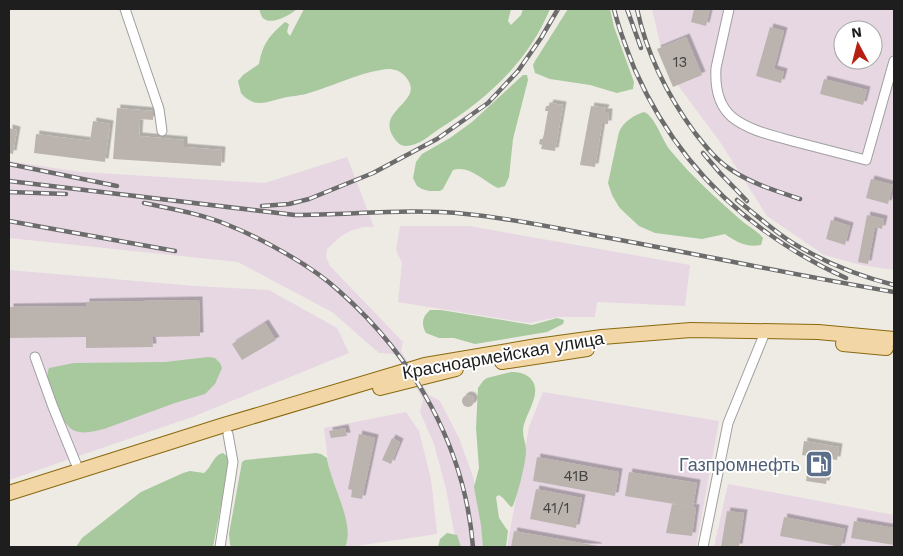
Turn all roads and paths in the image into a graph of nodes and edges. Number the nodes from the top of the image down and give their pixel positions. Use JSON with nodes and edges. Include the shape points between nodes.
{"nodes":[{"id":1,"x":125,"y":9,"type":"edge"},
{"id":2,"x":729,"y":9,"type":"edge"},
{"id":3,"x":894,"y":61,"type":"edge"},
{"id":4,"x":162,"y":131,"type":"dead end"},
{"id":5,"x":765,"y":334,"type":"junction"},
{"id":6,"x":894,"y":339,"type":"edge"},
{"id":7,"x":894,"y":349,"type":"edge"},
{"id":8,"x":35,"y":357,"type":"dead end"},
{"id":9,"x":228,"y":434,"type":"junction"},
{"id":10,"x":79,"y":471,"type":"junction"},
{"id":11,"x":9,"y":493,"type":"edge"},
{"id":12,"x":9,"y":502,"type":"edge"},
{"id":13,"x":220,"y":547,"type":"edge"},
{"id":14,"x":703,"y":547,"type":"edge"}],
"edges":[{"from":1,"to":4,"type":"street","via":[[159,109]]},
{"from":2,"to":3,"type":"street","via":[[715,78],[720,100],[731,116],[767,134],[866,160]]},
{"from":5,"to":6,"type":"main road","name":"Красноармейская улица","via":[[818,332]]},
{"from":5,"to":7,"type":"main road","name":"Красноармейская улица"},
{"from":5,"to":9,"type":"main road","name":"Красноармейская улица","via":[[643,342],[462,368],[382,387]]},
{"from":5,"to":10,"type":"main road","name":"Красноармейская улица","via":[[691,330],[602,337],[425,365]]},
{"from":5,"to":14,"type":"street","via":[[728,423]]},
{"from":8,"to":10,"type":"street"},
{"from":9,"to":12,"type":"main road","name":"Красноармейская улица"},
{"from":9,"to":13,"type":"street","via":[[233,462]]},
{"from":10,"to":11,"type":"main road","name":"Красноармейская улица"}]}
